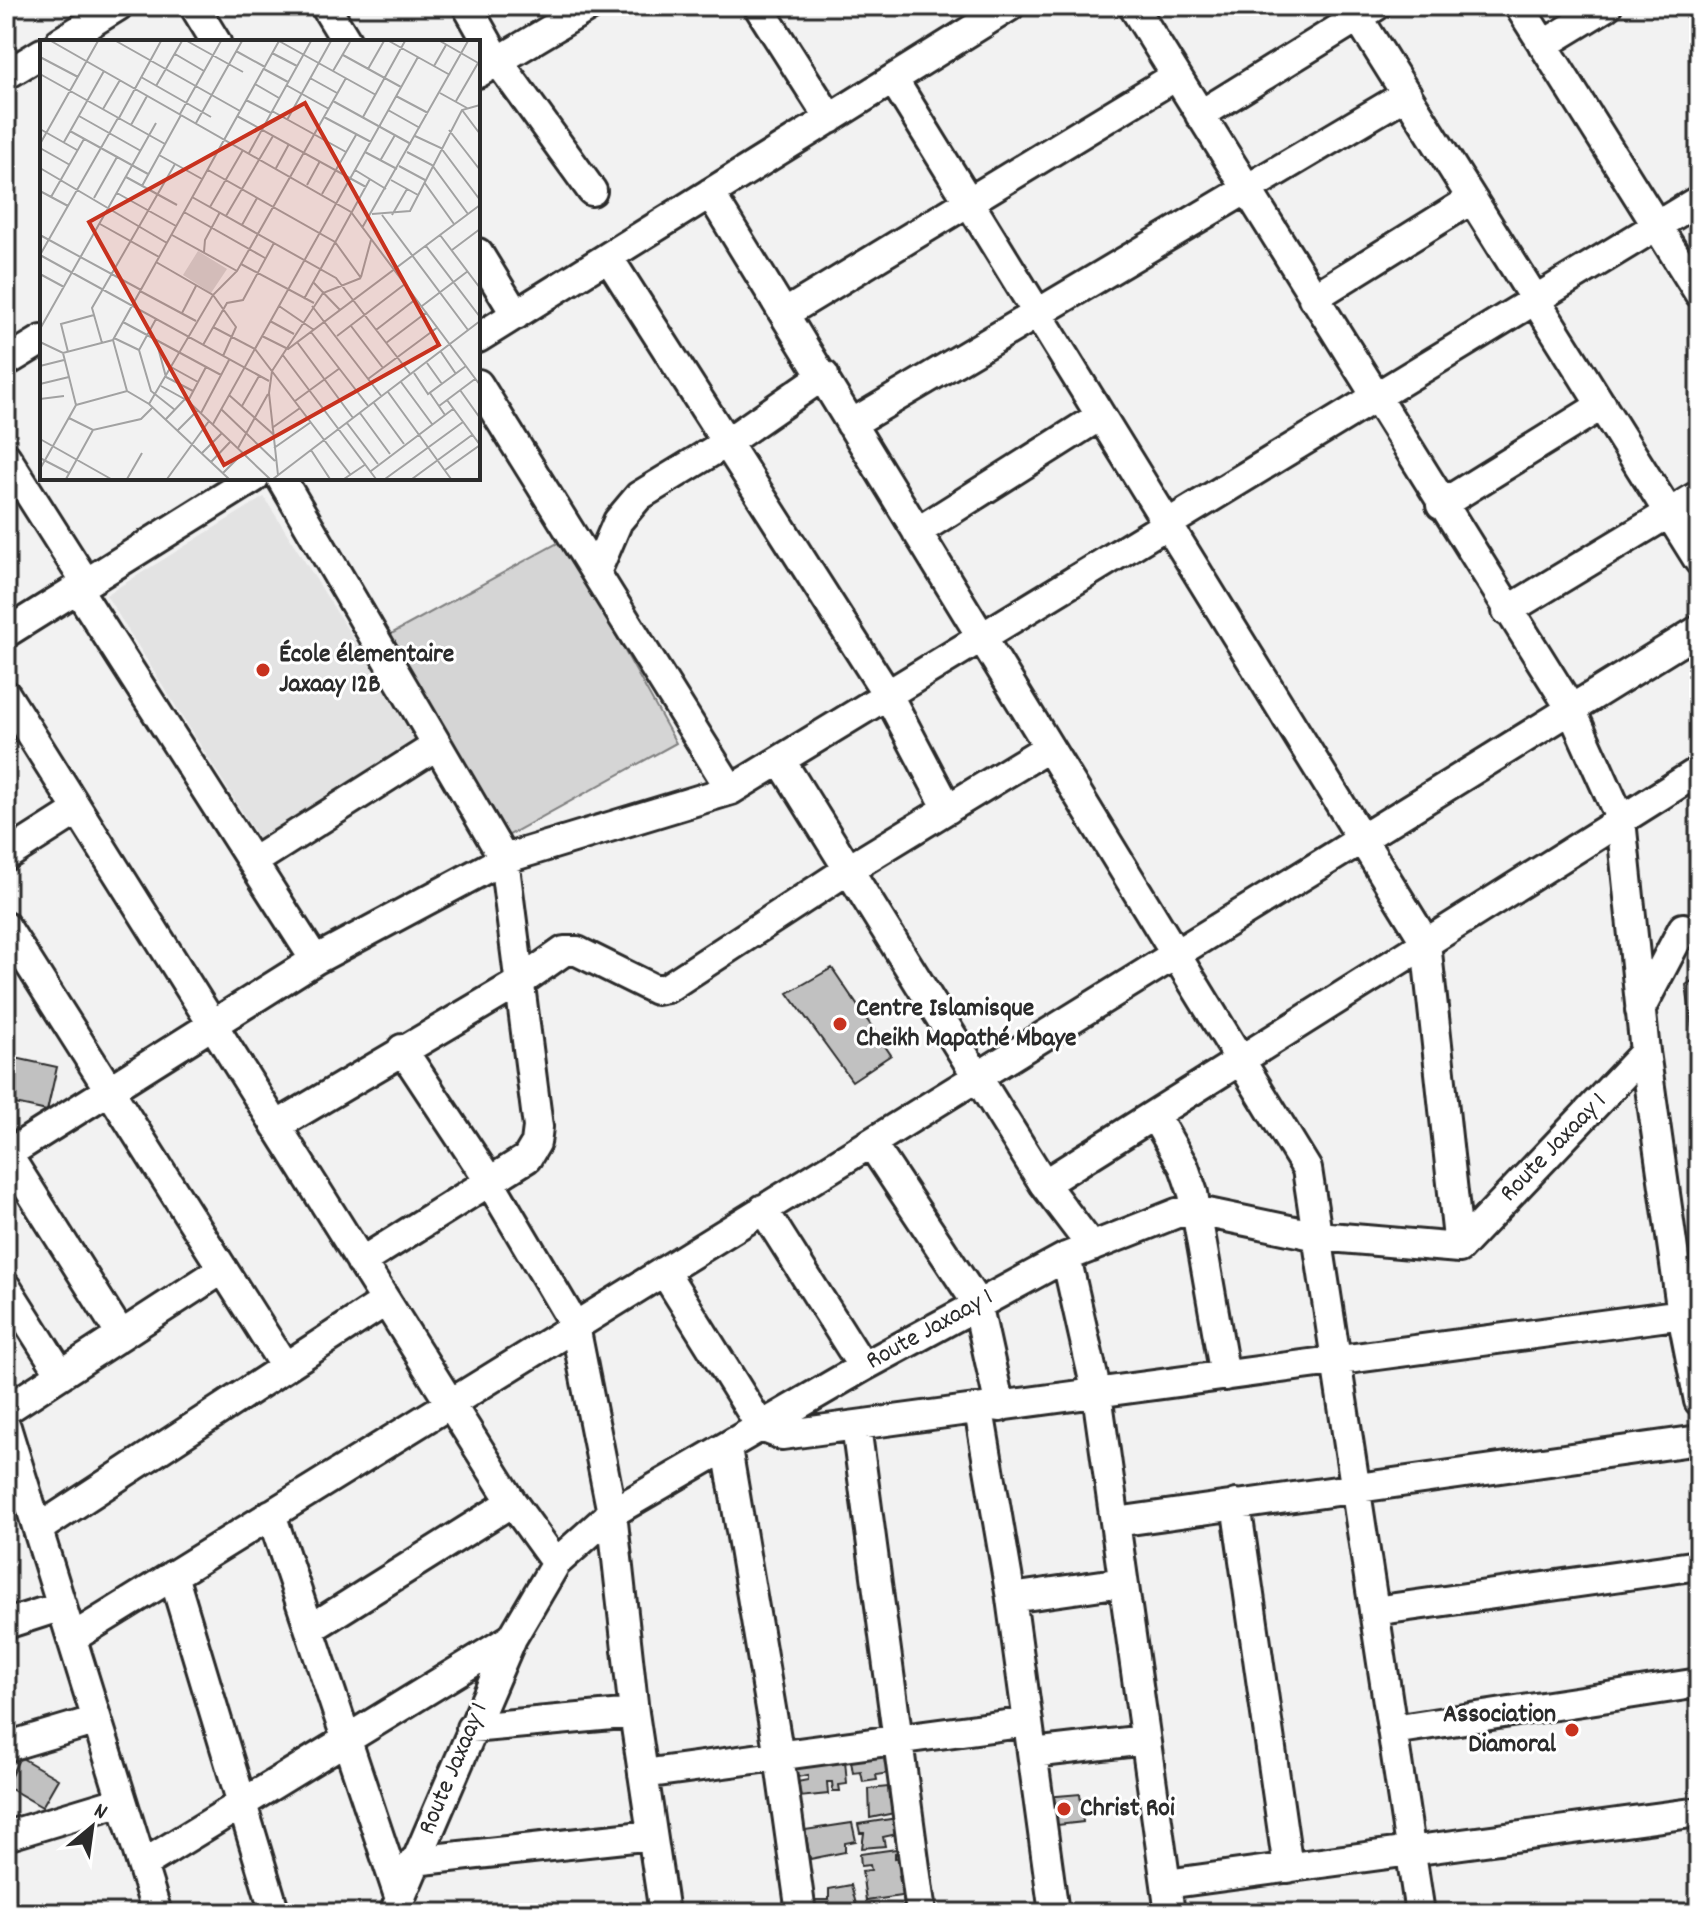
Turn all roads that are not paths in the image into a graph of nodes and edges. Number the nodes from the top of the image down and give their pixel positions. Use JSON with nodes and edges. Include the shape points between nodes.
{"nodes":[{"id":1,"x":118,"y":6,"type":"edge"},
{"id":2,"x":194,"y":6,"type":"edge"},
{"id":3,"x":325,"y":6,"type":"edge"},
{"id":4,"x":467,"y":6,"type":"edge"},
{"id":5,"x":590,"y":6,"type":"edge"},
{"id":6,"x":758,"y":6,"type":"edge"},
{"id":7,"x":1010,"y":6,"type":"edge"},
{"id":8,"x":1133,"y":6,"type":"edge"},
{"id":9,"x":1519,"y":6,"type":"edge"},
{"id":10,"x":1607,"y":6,"type":"edge"},
{"id":11,"x":1362,"y":10,"type":"edge"},
{"id":12,"x":63,"y":40,"type":"edge"},
{"id":13,"x":215,"y":40,"type":"edge"},
{"id":14,"x":346,"y":40,"type":"edge"},
{"id":15,"x":479,"y":40,"type":"edge"},
{"id":16,"x":480,"y":44,"type":"edge"},
{"id":17,"x":1543,"y":45,"type":"junction"},
{"id":18,"x":40,"y":54,"type":"edge"},
{"id":19,"x":488,"y":67,"type":"edge"},
{"id":20,"x":6,"y":75,"type":"edge"},
{"id":21,"x":1176,"y":76,"type":"junction"},
{"id":22,"x":893,"y":79,"type":"junction"},
{"id":23,"x":1407,"y":94,"type":"junction"},
{"id":24,"x":1200,"y":115,"type":"junction"},
{"id":25,"x":830,"y":119,"type":"junction"},
{"id":26,"x":1247,"y":190,"type":"junction"},
{"id":27,"x":592,"y":191,"type":"dead end"},
{"id":28,"x":710,"y":193,"type":"junction"},
{"id":29,"x":1472,"y":199,"type":"junction"},
{"id":30,"x":1699,"y":200,"type":"edge"},
{"id":31,"x":969,"y":202,"type":"junction"},
{"id":32,"x":1657,"y":226,"type":"junction"},
{"id":33,"x":480,"y":256,"type":"edge"},
{"id":34,"x":608,"y":257,"type":"junction"},
{"id":35,"x":1699,"y":293,"type":"edge"},
{"id":36,"x":1313,"y":298,"type":"junction"},
{"id":37,"x":1536,"y":301,"type":"junction"},
{"id":38,"x":784,"y":314,"type":"junction"},
{"id":39,"x":1037,"y":314,"type":"junction"},
{"id":40,"x":516,"y":315,"type":"junction"},
{"id":41,"x":480,"y":337,"type":"edge"},
{"id":42,"x":40,"y":341,"type":"edge"},
{"id":43,"x":6,"y":362,"type":"edge"},
{"id":44,"x":824,"y":375,"type":"junction"},
{"id":45,"x":480,"y":387,"type":"edge"},
{"id":46,"x":1374,"y":396,"type":"junction"},
{"id":47,"x":1602,"y":405,"type":"junction"},
{"id":48,"x":1100,"y":416,"type":"junction"},
{"id":49,"x":851,"y":424,"type":"junction"},
{"id":50,"x":726,"y":443,"type":"junction"},
{"id":51,"x":6,"y":457,"type":"edge"},
{"id":52,"x":251,"y":480,"type":"edge"},
{"id":53,"x":282,"y":480,"type":"edge"},
{"id":54,"x":1699,"y":495,"type":"edge"},
{"id":55,"x":1441,"y":505,"type":"junction"},
{"id":56,"x":1669,"y":513,"type":"junction"},
{"id":57,"x":1167,"y":524,"type":"junction"},
{"id":58,"x":917,"y":532,"type":"junction"},
{"id":59,"x":1699,"y":561,"type":"edge"},
{"id":60,"x":597,"y":570,"type":"junction"},
{"id":61,"x":82,"y":586,"type":"junction"},
{"id":62,"x":1507,"y":611,"type":"junction"},
{"id":63,"x":1699,"y":630,"type":"edge"},
{"id":64,"x":6,"y":633,"type":"edge"},
{"id":65,"x":982,"y":639,"type":"junction"},
{"id":66,"x":6,"y":695,"type":"edge"},
{"id":67,"x":889,"y":697,"type":"junction"},
{"id":68,"x":1571,"y":709,"type":"junction"},
{"id":69,"x":436,"y":746,"type":"junction"},
{"id":70,"x":1049,"y":747,"type":"junction"},
{"id":71,"x":781,"y":761,"type":"junction"},
{"id":72,"x":1699,"y":771,"type":"edge"},
{"id":73,"x":731,"y":790,"type":"junction"},
{"id":74,"x":948,"y":809,"type":"junction"},
{"id":75,"x":78,"y":810,"type":"junction"},
{"id":76,"x":1621,"y":820,"type":"junction"},
{"id":77,"x":1361,"y":839,"type":"junction"},
{"id":78,"x":6,"y":856,"type":"edge"},
{"id":79,"x":504,"y":859,"type":"junction"},
{"id":80,"x":253,"y":862,"type":"junction"},
{"id":81,"x":849,"y":869,"type":"junction"},
{"id":82,"x":1691,"y":924,"type":"edge"},
{"id":83,"x":7,"y":936,"type":"edge"},
{"id":84,"x":1426,"y":943,"type":"junction"},
{"id":85,"x":1175,"y":954,"type":"junction"},
{"id":86,"x":1634,"y":956,"type":"junction"},
{"id":87,"x":315,"y":960,"type":"junction"},
{"id":88,"x":520,"y":982,"type":"junction"},
{"id":89,"x":1640,"y":1010,"type":"junction"},
{"id":90,"x":213,"y":1024,"type":"junction"},
{"id":91,"x":402,"y":1049,"type":"junction"},
{"id":92,"x":1645,"y":1052,"type":"junction"},
{"id":93,"x":1241,"y":1060,"type":"junction"},
{"id":94,"x":976,"y":1078,"type":"junction"},
{"id":95,"x":109,"y":1090,"type":"junction"},
{"id":96,"x":1154,"y":1115,"type":"junction"},
{"id":97,"x":276,"y":1126,"type":"junction"},
{"id":98,"x":871,"y":1143,"type":"junction"},
{"id":99,"x":7,"y":1154,"type":"edge"},
{"id":100,"x":490,"y":1182,"type":"junction"},
{"id":101,"x":1044,"y":1184,"type":"junction"},
{"id":102,"x":763,"y":1209,"type":"junction"},
{"id":103,"x":1198,"y":1211,"type":"junction"},
{"id":104,"x":1318,"y":1236,"type":"junction"},
{"id":105,"x":1459,"y":1248,"type":"junction"},
{"id":106,"x":1079,"y":1252,"type":"junction"},
{"id":107,"x":361,"y":1262,"type":"junction"},
{"id":108,"x":223,"y":1269,"type":"junction"},
{"id":109,"x":664,"y":1271,"type":"junction"},
{"id":110,"x":6,"y":1287,"type":"edge"},
{"id":111,"x":386,"y":1301,"type":"junction"},
{"id":112,"x":977,"y":1303,"type":"junction"},
{"id":113,"x":1690,"y":1313,"type":"edge"},
{"id":114,"x":575,"y":1326,"type":"junction"},
{"id":115,"x":121,"y":1335,"type":"junction"},
{"id":116,"x":1337,"y":1361,"type":"junction"},
{"id":117,"x":285,"y":1367,"type":"junction"},
{"id":118,"x":863,"y":1367,"type":"junction"},
{"id":119,"x":61,"y":1374,"type":"junction"},
{"id":120,"x":1225,"y":1376,"type":"junction"},
{"id":121,"x":1097,"y":1394,"type":"junction"},
{"id":122,"x":1699,"y":1401,"type":"edge"},
{"id":123,"x":450,"y":1403,"type":"junction"},
{"id":124,"x":989,"y":1408,"type":"junction"},
{"id":125,"x":6,"y":1410,"type":"edge"},
{"id":126,"x":856,"y":1426,"type":"junction"},
{"id":127,"x":6,"y":1427,"type":"edge"},
{"id":128,"x":761,"y":1427,"type":"junction"},
{"id":129,"x":1699,"y":1440,"type":"edge"},
{"id":130,"x":727,"y":1448,"type":"junction"},
{"id":131,"x":1356,"y":1490,"type":"junction"},
{"id":132,"x":17,"y":1502,"type":"edge"},
{"id":133,"x":512,"y":1502,"type":"junction"},
{"id":134,"x":1236,"y":1504,"type":"junction"},
{"id":135,"x":612,"y":1513,"type":"junction"},
{"id":136,"x":271,"y":1514,"type":"junction"},
{"id":137,"x":1116,"y":1522,"type":"junction"},
{"id":138,"x":38,"y":1529,"type":"junction"},
{"id":139,"x":556,"y":1563,"type":"junction"},
{"id":140,"x":1699,"y":1565,"type":"edge"},
{"id":141,"x":173,"y":1575,"type":"junction"},
{"id":142,"x":1123,"y":1582,"type":"junction"},
{"id":143,"x":1011,"y":1598,"type":"junction"},
{"id":144,"x":62,"y":1606,"type":"junction"},
{"id":145,"x":1374,"y":1611,"type":"junction"},
{"id":146,"x":6,"y":1624,"type":"edge"},
{"id":147,"x":310,"y":1629,"type":"junction"},
{"id":148,"x":72,"y":1638,"type":"junction"},
{"id":149,"x":512,"y":1638,"type":"junction"},
{"id":150,"x":1699,"y":1683,"type":"edge"},
{"id":151,"x":634,"y":1713,"type":"junction"},
{"id":152,"x":97,"y":1720,"type":"junction"},
{"id":153,"x":1028,"y":1722,"type":"junction"},
{"id":154,"x":471,"y":1728,"type":"junction"},
{"id":155,"x":1393,"y":1730,"type":"junction"},
{"id":156,"x":897,"y":1739,"type":"junction"},
{"id":157,"x":1145,"y":1740,"type":"junction"},
{"id":158,"x":347,"y":1741,"type":"junction"},
{"id":159,"x":6,"y":1747,"type":"edge"},
{"id":160,"x":1033,"y":1753,"type":"junction"},
{"id":161,"x":779,"y":1756,"type":"junction"},
{"id":162,"x":643,"y":1774,"type":"junction"},
{"id":163,"x":122,"y":1801,"type":"junction"},
{"id":164,"x":243,"y":1805,"type":"junction"},
{"id":165,"x":1699,"y":1812,"type":"edge"},
{"id":166,"x":652,"y":1835,"type":"junction"},
{"id":167,"x":6,"y":1836,"type":"edge"},
{"id":168,"x":1411,"y":1852,"type":"junction"},
{"id":169,"x":414,"y":1861,"type":"junction"},
{"id":170,"x":142,"y":1865,"type":"junction"},
{"id":171,"x":1288,"y":1868,"type":"junction"},
{"id":172,"x":1166,"y":1884,"type":"junction"},
{"id":173,"x":397,"y":1906,"type":"edge"},
{"id":174,"x":154,"y":1912,"type":"edge"},
{"id":175,"x":275,"y":1913,"type":"edge"},
{"id":176,"x":664,"y":1913,"type":"edge"},
{"id":177,"x":801,"y":1913,"type":"edge"},
{"id":178,"x":921,"y":1913,"type":"edge"},
{"id":179,"x":1054,"y":1913,"type":"edge"},
{"id":180,"x":1170,"y":1913,"type":"edge"},
{"id":181,"x":1420,"y":1913,"type":"edge"}],
"edges":[{"from":1,"to":12,"type":"street"},
{"from":2,"to":13,"type":"street"},
{"from":3,"to":14,"type":"street"},
{"from":4,"to":15,"type":"street"},
{"from":5,"to":19,"type":"street"},
{"from":6,"to":25,"type":"street"},
{"from":7,"to":22,"type":"street"},
{"from":8,"to":21,"type":"street"},
{"from":9,"to":17,"type":"street"},
{"from":10,"to":17,"type":"street"},
{"from":11,"to":23,"type":"street"},
{"from":11,"to":24,"type":"street"},
{"from":16,"to":19,"type":"street"},
{"from":17,"to":32,"type":"street"},
{"from":18,"to":20,"type":"street"},
{"from":19,"to":27,"type":"street"},
{"from":21,"to":24,"type":"street"},
{"from":21,"to":31,"type":"street"},
{"from":22,"to":25,"type":"street"},
{"from":22,"to":31,"type":"street"},
{"from":23,"to":26,"type":"street"},
{"from":23,"to":29,"type":"street"},
{"from":24,"to":26,"type":"street"},
{"from":25,"to":28,"type":"street"},
{"from":26,"to":36,"type":"street"},
{"from":26,"to":39,"type":"street"},
{"from":28,"to":34,"type":"street"},
{"from":28,"to":38,"type":"street"},
{"from":29,"to":36,"type":"street"},
{"from":29,"to":37,"type":"street"},
{"from":30,"to":32,"type":"street"},
{"from":31,"to":38,"type":"street"},
{"from":31,"to":39,"type":"street"},
{"from":32,"to":35,"type":"street"},
{"from":32,"to":37,"type":"street"},
{"from":33,"to":40,"type":"street"},
{"from":34,"to":40,"type":"street"},
{"from":34,"to":50,"type":"street"},
{"from":36,"to":46,"type":"street"},
{"from":37,"to":46,"type":"street"},
{"from":37,"to":47,"type":"street"},
{"from":38,"to":44,"type":"street"},
{"from":39,"to":48,"type":"street"},
{"from":39,"to":49,"type":"street"},
{"from":40,"to":41,"type":"street"},
{"from":42,"to":43,"type":"street"},
{"from":44,"to":49,"type":"street"},
{"from":44,"to":50,"type":"street"},
{"from":45,"to":60,"type":"street"},
{"from":46,"to":55,"type":"street"},
{"from":46,"to":57,"type":"street"},
{"from":47,"to":55,"type":"street"},
{"from":47,"to":56,"type":"street"},
{"from":48,"to":57,"type":"street"},
{"from":48,"to":58,"type":"street"},
{"from":49,"to":58,"type":"street"},
{"from":50,"to":60,"type":"street","via":[[625,508]]},
{"from":50,"to":67,"type":"street"},
{"from":51,"to":61,"type":"street"},
{"from":52,"to":61,"type":"street"},
{"from":53,"to":69,"type":"street"},
{"from":54,"to":56,"type":"street"},
{"from":55,"to":62,"type":"street"},
{"from":56,"to":59,"type":"street"},
{"from":56,"to":62,"type":"street"},
{"from":57,"to":65,"type":"street"},
{"from":57,"to":77,"type":"street"},
{"from":58,"to":65,"type":"street"},
{"from":60,"to":73,"type":"street"},
{"from":61,"to":64,"type":"street"},
{"from":61,"to":80,"type":"street"},
{"from":62,"to":68,"type":"street"},
{"from":63,"to":68,"type":"street"},
{"from":65,"to":67,"type":"street"},
{"from":65,"to":70,"type":"street"},
{"from":66,"to":75,"type":"street"},
{"from":67,"to":71,"type":"street"},
{"from":67,"to":74,"type":"street"},
{"from":68,"to":76,"type":"street"},
{"from":68,"to":77,"type":"street"},
{"from":69,"to":79,"type":"street"},
{"from":69,"to":80,"type":"street"},
{"from":70,"to":74,"type":"street"},
{"from":70,"to":85,"type":"street"},
{"from":71,"to":73,"type":"street"},
{"from":71,"to":81,"type":"street"},
{"from":72,"to":76,"type":"street"},
{"from":73,"to":79,"type":"street"},
{"from":74,"to":81,"type":"street"},
{"from":75,"to":78,"type":"street"},
{"from":75,"to":90,"type":"street"},
{"from":76,"to":84,"type":"street"},
{"from":76,"to":86,"type":"street"},
{"from":77,"to":84,"type":"street"},
{"from":77,"to":85,"type":"street"},
{"from":79,"to":87,"type":"street"},
{"from":79,"to":88,"type":"street"},
{"from":80,"to":87,"type":"street"},
{"from":81,"to":88,"type":"street","via":[[667,988],[656,990],[577,951],[564,951]]},
{"from":81,"to":94,"type":"street"},
{"from":82,"to":86,"type":"street"},
{"from":82,"to":89,"type":"street"},
{"from":83,"to":95,"type":"street"},
{"from":84,"to":93,"type":"street"},
{"from":84,"to":105,"type":"street"},
{"from":85,"to":93,"type":"street"},
{"from":85,"to":94,"type":"street"},
{"from":86,"to":89,"type":"street"},
{"from":87,"to":90,"type":"street"},
{"from":88,"to":91,"type":"street"},
{"from":88,"to":100,"type":"street","via":[[536,1143],[527,1158]]},
{"from":89,"to":92,"type":"street"},
{"from":90,"to":95,"type":"street"},
{"from":90,"to":97,"type":"street"},
{"from":91,"to":97,"type":"street"},
{"from":91,"to":100,"type":"street"},
{"from":92,"to":105,"type":"street","name":"Route Jaxaay 1"},
{"from":92,"to":113,"type":"street"},
{"from":93,"to":96,"type":"street"},
{"from":93,"to":104,"type":"street","via":[[1307,1169]]},
{"from":94,"to":98,"type":"street"},
{"from":94,"to":101,"type":"street"},
{"from":95,"to":99,"type":"street"},
{"from":95,"to":108,"type":"street"},
{"from":96,"to":101,"type":"street"},
{"from":96,"to":103,"type":"street","via":[[1184,1167]]},
{"from":97,"to":107,"type":"street"},
{"from":98,"to":102,"type":"street"},
{"from":98,"to":112,"type":"street"},
{"from":99,"to":115,"type":"street"},
{"from":100,"to":107,"type":"street"},
{"from":100,"to":114,"type":"street"},
{"from":101,"to":106,"type":"street"},
{"from":102,"to":109,"type":"street"},
{"from":102,"to":118,"type":"street"},
{"from":103,"to":104,"type":"street","name":"Route Jaxaay 1"},
{"from":103,"to":106,"type":"street","name":"Route Jaxaay 1","via":[[1177,1213]]},
{"from":103,"to":120,"type":"street"},
{"from":104,"to":105,"type":"street","name":"Route Jaxaay 1"},
{"from":104,"to":116,"type":"street"},
{"from":106,"to":112,"type":"street","name":"Route Jaxaay 1"},
{"from":106,"to":121,"type":"street"},
{"from":107,"to":111,"type":"street"},
{"from":108,"to":115,"type":"street"},
{"from":108,"to":117,"type":"street"},
{"from":109,"to":114,"type":"street"},
{"from":109,"to":128,"type":"street"},
{"from":110,"to":119,"type":"street"},
{"from":111,"to":117,"type":"street"},
{"from":111,"to":123,"type":"street"},
{"from":112,"to":118,"type":"street","name":"Route Jaxaay 1"},
{"from":112,"to":124,"type":"street"},
{"from":113,"to":116,"type":"street"},
{"from":113,"to":122,"type":"street"},
{"from":114,"to":123,"type":"street"},
{"from":114,"to":135,"type":"street"},
{"from":115,"to":119,"type":"street"},
{"from":116,"to":120,"type":"street"},
{"from":116,"to":131,"type":"street"},
{"from":117,"to":138,"type":"street"},
{"from":118,"to":128,"type":"street","name":"Route Jaxaay 1"},
{"from":119,"to":125,"type":"street"},
{"from":120,"to":121,"type":"street"},
{"from":121,"to":124,"type":"street"},
{"from":121,"to":137,"type":"street"},
{"from":123,"to":133,"type":"street"},
{"from":123,"to":136,"type":"street"},
{"from":124,"to":126,"type":"street"},
{"from":124,"to":143,"type":"street"},
{"from":126,"to":128,"type":"street","via":[[782,1435]]},
{"from":126,"to":156,"type":"street"},
{"from":127,"to":132,"type":"street"},
{"from":128,"to":130,"type":"street","name":"Route Jaxaay 1"},
{"from":129,"to":131,"type":"street"},
{"from":130,"to":135,"type":"street","name":"Route Jaxaay 1"},
{"from":130,"to":161,"type":"street"},
{"from":131,"to":134,"type":"street"},
{"from":131,"to":145,"type":"street"},
{"from":132,"to":138,"type":"street"},
{"from":133,"to":139,"type":"street"},
{"from":133,"to":147,"type":"street"},
{"from":134,"to":137,"type":"street"},
{"from":134,"to":171,"type":"street"},
{"from":135,"to":139,"type":"street","name":"Route Jaxaay 1"},
{"from":135,"to":151,"type":"street"},
{"from":136,"to":141,"type":"street"},
{"from":136,"to":147,"type":"street"},
{"from":137,"to":142,"type":"street"},
{"from":138,"to":144,"type":"street"},
{"from":139,"to":149,"type":"street","name":"Route Jaxaay 1"},
{"from":140,"to":145,"type":"street"},
{"from":141,"to":148,"type":"street"},
{"from":141,"to":164,"type":"street"},
{"from":142,"to":143,"type":"street"},
{"from":142,"to":157,"type":"street"},
{"from":143,"to":153,"type":"street"},
{"from":144,"to":146,"type":"street"},
{"from":144,"to":148,"type":"street"},
{"from":145,"to":155,"type":"street"},
{"from":147,"to":158,"type":"street"},
{"from":148,"to":152,"type":"street"},
{"from":149,"to":154,"type":"street","name":"Route Jaxaay 1"},
{"from":149,"to":158,"type":"street"},
{"from":150,"to":155,"type":"street"},
{"from":151,"to":154,"type":"street"},
{"from":151,"to":162,"type":"street"},
{"from":152,"to":159,"type":"street"},
{"from":152,"to":163,"type":"street"},
{"from":153,"to":156,"type":"street"},
{"from":153,"to":160,"type":"street"},
{"from":154,"to":169,"type":"street","name":"Route Jaxaay 1"},
{"from":155,"to":168,"type":"street"},
{"from":156,"to":161,"type":"street"},
{"from":156,"to":178,"type":"street"},
{"from":157,"to":160,"type":"street"},
{"from":157,"to":172,"type":"street"},
{"from":158,"to":164,"type":"street"},
{"from":158,"to":173,"type":"street"},
{"from":160,"to":179,"type":"street"},
{"from":161,"to":162,"type":"street"},
{"from":161,"to":177,"type":"street"},
{"from":162,"to":166,"type":"street"},
{"from":163,"to":167,"type":"street"},
{"from":163,"to":170,"type":"street"},
{"from":164,"to":170,"type":"street"},
{"from":164,"to":175,"type":"street"},
{"from":165,"to":168,"type":"street"},
{"from":166,"to":169,"type":"street"},
{"from":166,"to":176,"type":"street"},
{"from":168,"to":171,"type":"street"},
{"from":168,"to":181,"type":"street"},
{"from":169,"to":173,"type":"street","name":"Route Jaxaay 1"},
{"from":170,"to":174,"type":"street"},
{"from":171,"to":172,"type":"street"},
{"from":172,"to":180,"type":"street"}]}
